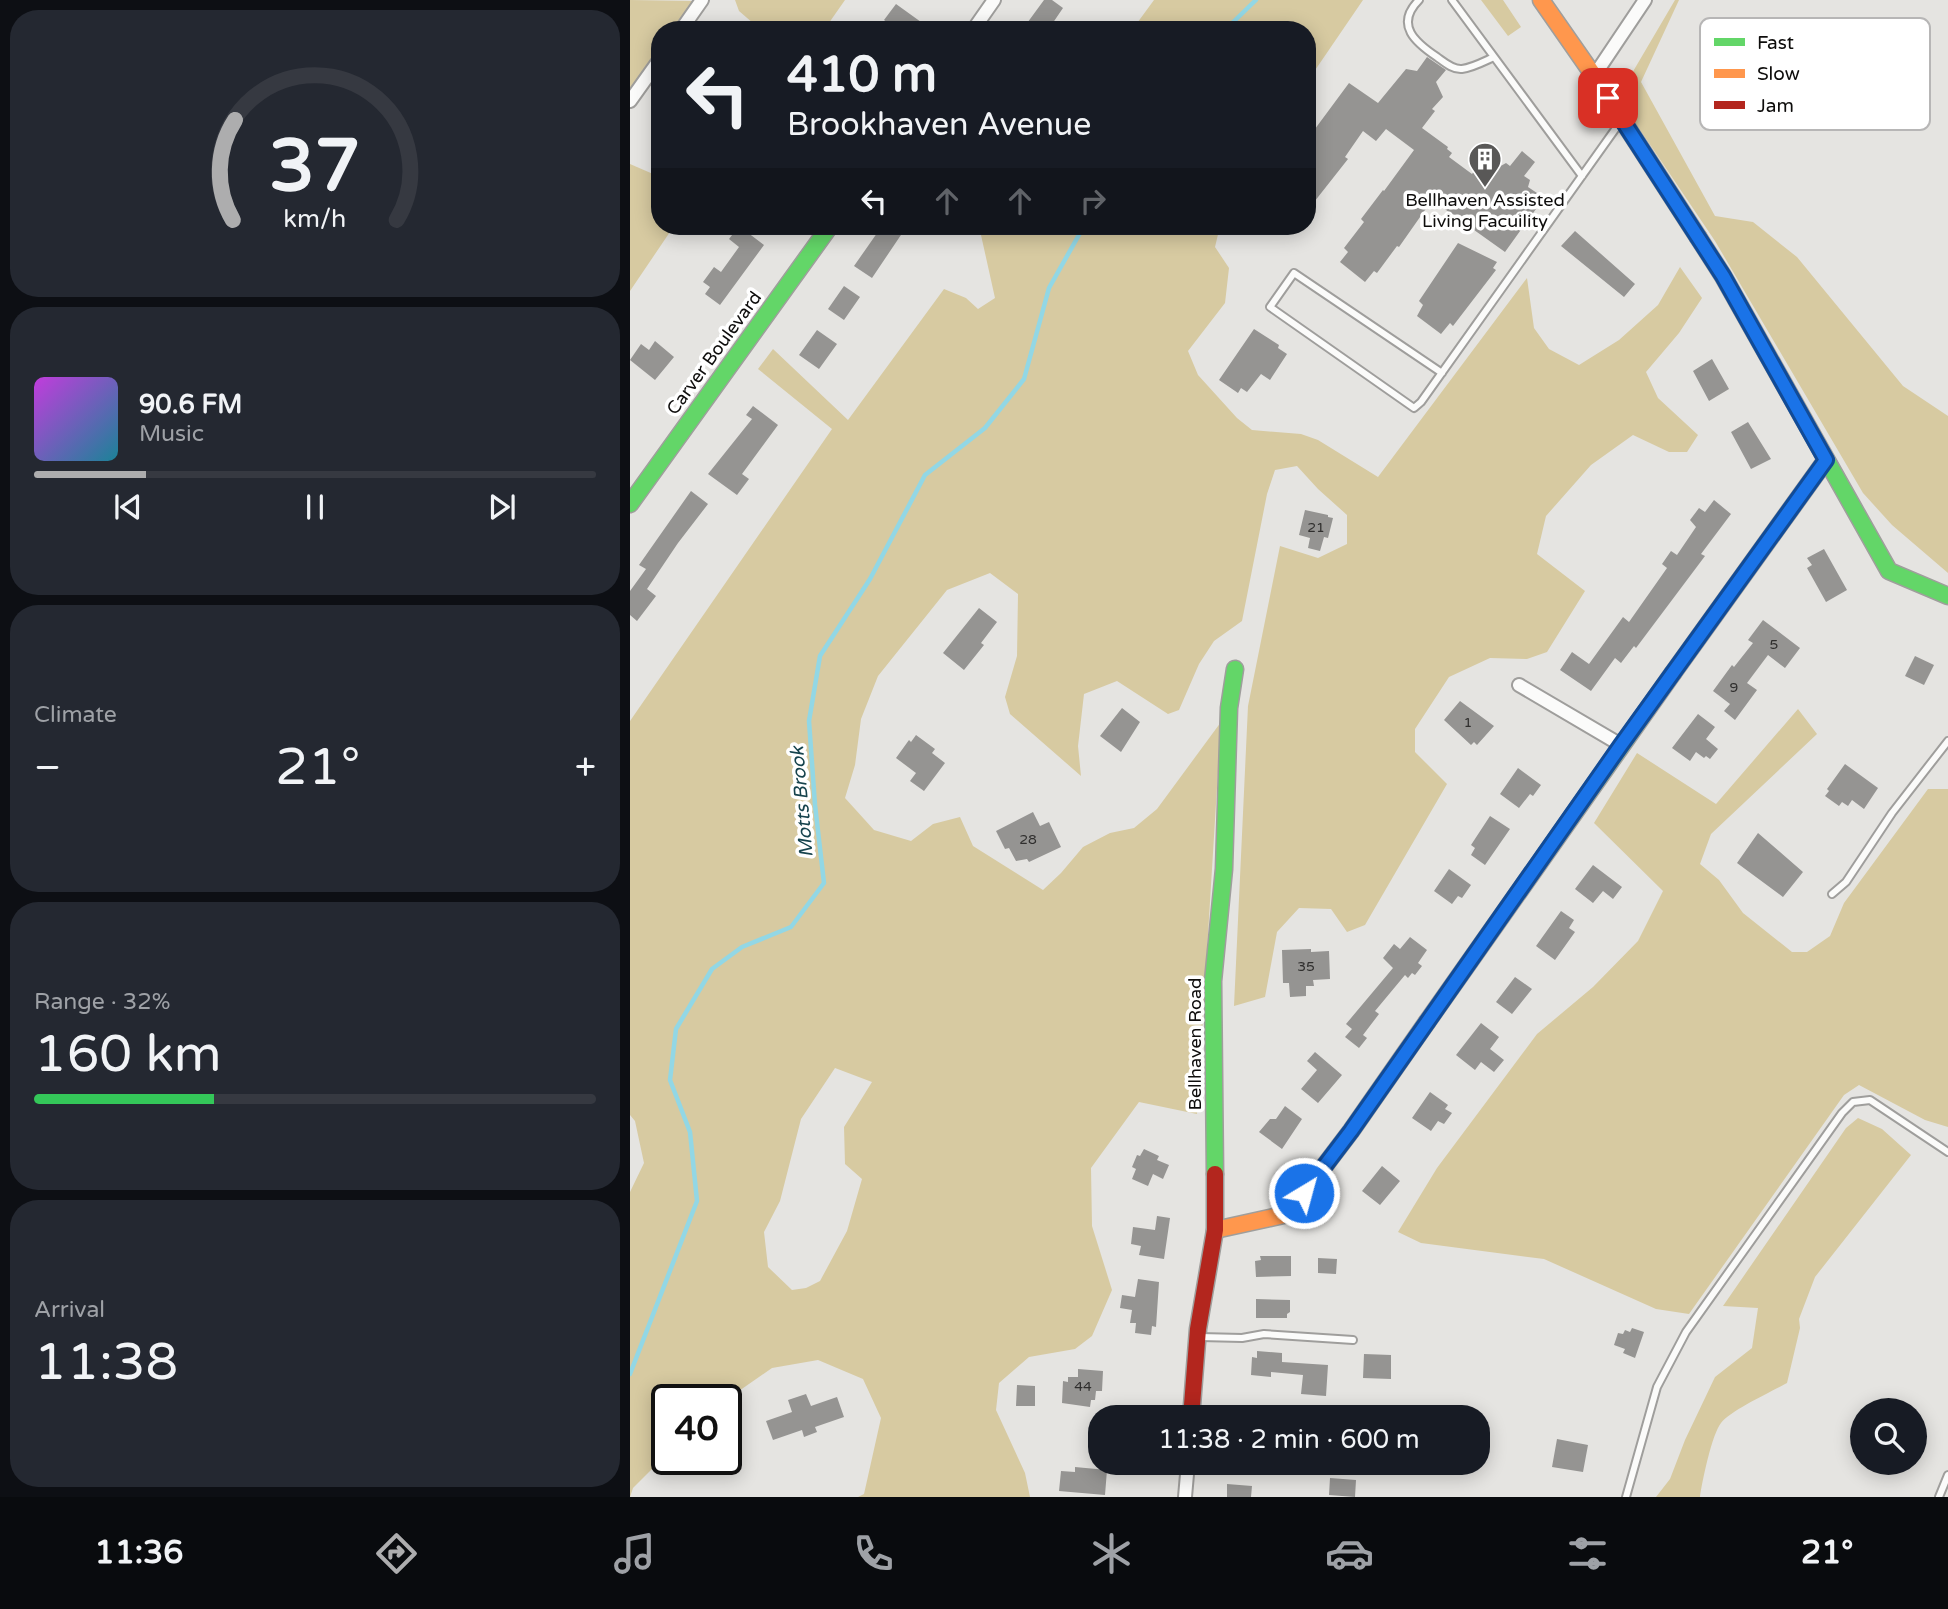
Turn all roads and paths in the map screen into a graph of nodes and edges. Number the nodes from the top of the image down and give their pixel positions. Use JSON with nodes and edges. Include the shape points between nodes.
{"nodes":[{"id":1,"x":702,"y":0,"type":"edge"},
{"id":2,"x":994,"y":0,"type":"edge"},
{"id":3,"x":1419,"y":0,"type":"edge"},
{"id":4,"x":1452,"y":0,"type":"edge"},
{"id":5,"x":1541,"y":0,"type":"edge"},
{"id":6,"x":1645,"y":0,"type":"edge"},
{"id":7,"x":687,"y":21,"type":"edge"},
{"id":8,"x":979,"y":21,"type":"edge"},
{"id":9,"x":1494,"y":57,"type":"junction"},
{"id":10,"x":651,"y":72,"type":"edge"},
{"id":11,"x":1594,"y":76,"type":"junction"},
{"id":12,"x":630,"y":101,"type":"edge"},
{"id":13,"x":1622,"y":120,"type":"junction"},
{"id":14,"x":1582,"y":176,"type":"junction"},
{"id":15,"x":824,"y":235,"type":"edge"},
{"id":16,"x":1442,"y":373,"type":"junction"},
{"id":17,"x":1826,"y":460,"type":"junction"},
{"id":18,"x":630,"y":504,"type":"edge"},
{"id":19,"x":1948,"y":597,"type":"edge"},
{"id":20,"x":1235,"y":669,"type":"dead end"},
{"id":21,"x":1519,"y":685,"type":"dead end"},
{"id":22,"x":1948,"y":741,"type":"edge"},
{"id":23,"x":1621,"y":745,"type":"junction"},
{"id":24,"x":1832,"y":894,"type":"dead end"},
{"id":25,"x":1948,"y":1152,"type":"edge"},
{"id":26,"x":1215,"y":1230,"type":"junction"},
{"id":27,"x":1198,"y":1337,"type":"junction"},
{"id":28,"x":1353,"y":1340,"type":"dead end"},
{"id":29,"x":1192,"y":1405,"type":"edge"},
{"id":30,"x":1187,"y":1475,"type":"edge"},
{"id":31,"x":1948,"y":1475,"type":"edge"},
{"id":32,"x":1185,"y":1497,"type":"edge"},
{"id":33,"x":1626,"y":1497,"type":"edge"},
{"id":34,"x":1939,"y":1497,"type":"edge"}],
"edges":[{"from":1,"to":7,"type":"street"},
{"from":2,"to":8,"type":"street"},
{"from":3,"to":9,"type":"lane","via":[[1408,22],[1413,39],[1461,70]]},
{"from":4,"to":9,"type":"lane"},
{"from":5,"to":11,"type":"street"},
{"from":6,"to":11,"type":"street"},
{"from":9,"to":14,"type":"lane"},
{"from":10,"to":12,"type":"street"},
{"from":11,"to":13,"type":"street"},
{"from":13,"to":14,"type":"lane"},
{"from":13,"to":17,"type":"street","via":[[1723,276]]},
{"from":14,"to":16,"type":"lane"},
{"from":15,"to":18,"type":"street","name":"Carver Boulevard"},
{"from":16,"to":16,"type":"lane","via":[[1414,408],[1270,307],[1294,273]]},
{"from":17,"to":19,"type":"street","via":[[1889,570]]},
{"from":17,"to":23,"type":"street"},
{"from":20,"to":26,"type":"street","name":"Bellhaven Road","via":[[1213,981]]},
{"from":21,"to":23,"type":"street"},
{"from":22,"to":24,"type":"lane","via":[[1846,882]]},
{"from":23,"to":26,"type":"street","via":[[1288,1214]]},
{"from":25,"to":33,"type":"lane","via":[[1870,1100],[1853,1102],[1842,1113],[1686,1332],[1657,1387]]},
{"from":26,"to":27,"type":"street","name":"Bellhaven Road"},
{"from":27,"to":28,"type":"lane","via":[[1264,1334]]},
{"from":27,"to":29,"type":"street","name":"Bellhaven Road"},
{"from":30,"to":32,"type":"street"},
{"from":31,"to":34,"type":"lane"}]}
